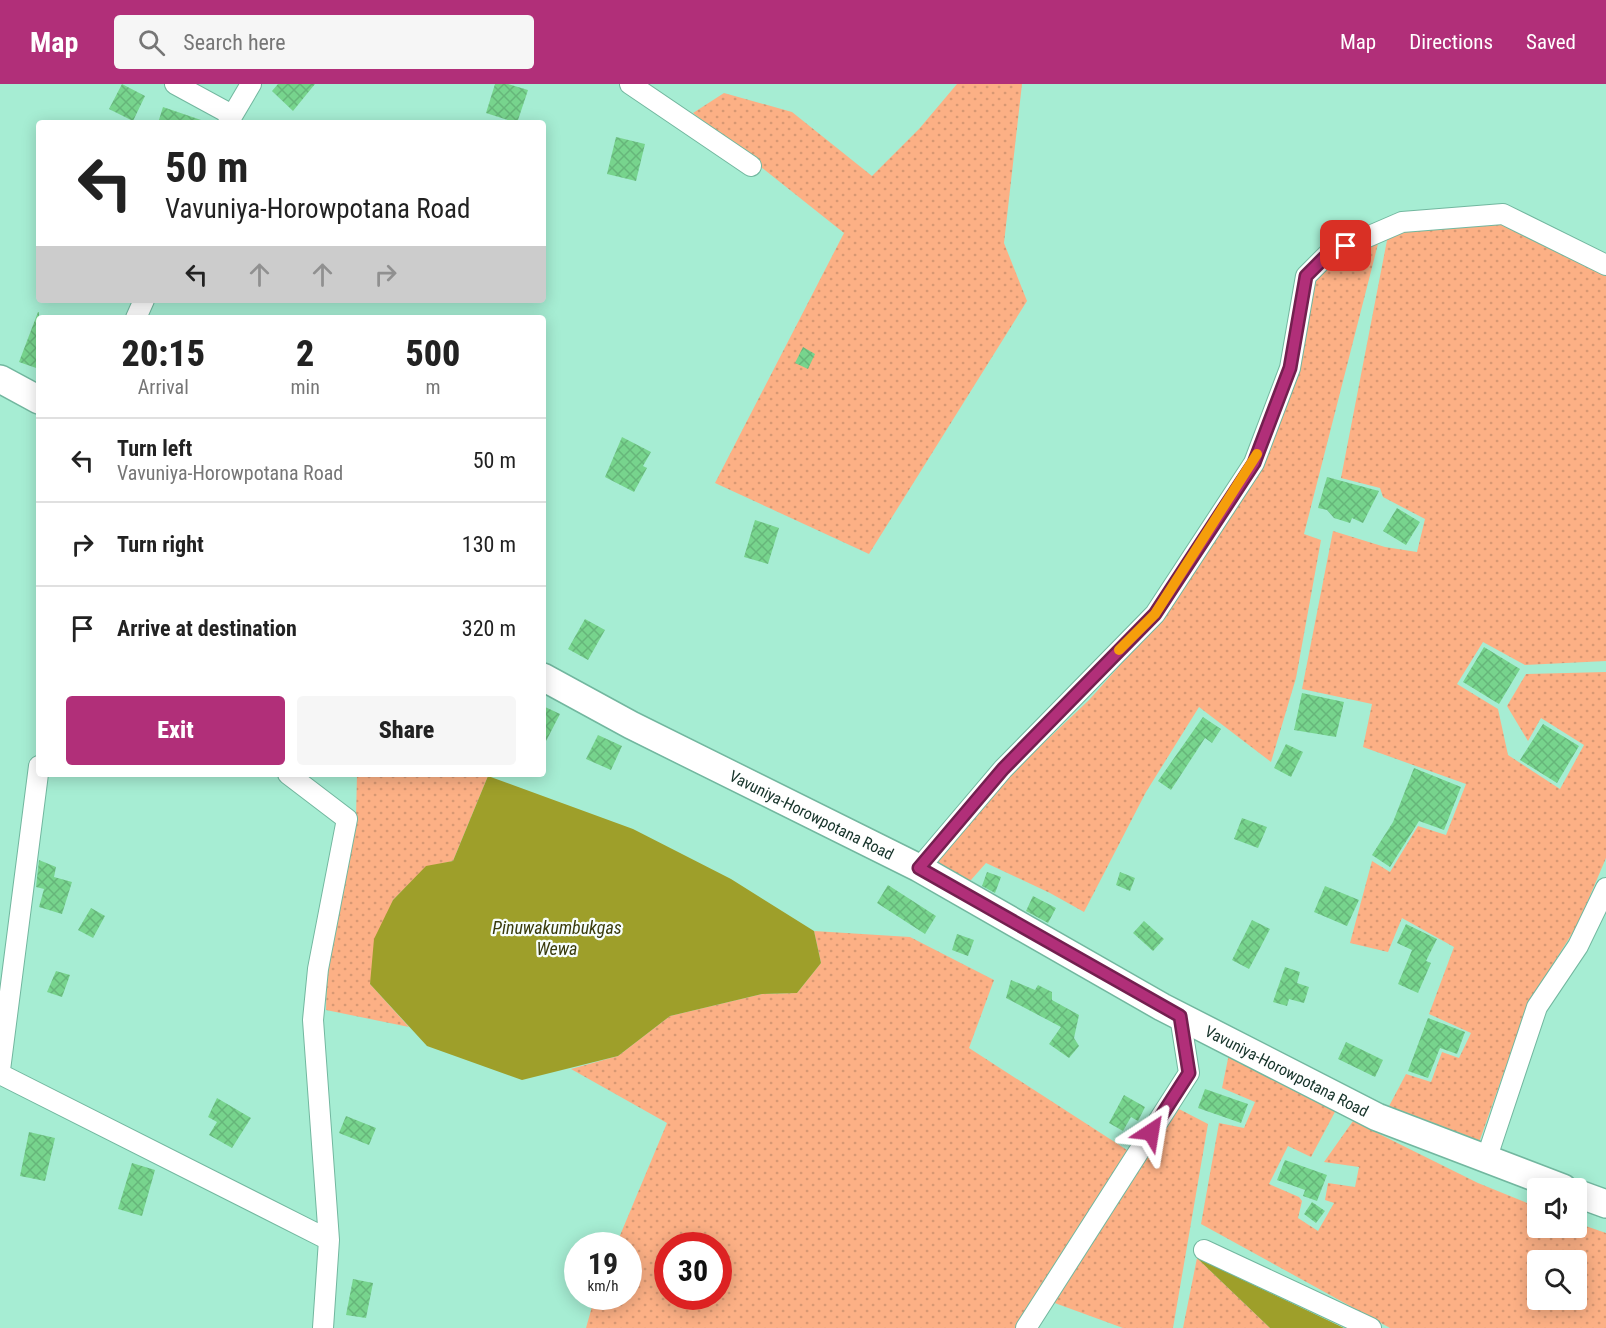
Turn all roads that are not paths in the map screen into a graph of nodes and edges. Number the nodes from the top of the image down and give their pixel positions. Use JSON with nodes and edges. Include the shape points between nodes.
{"nodes":[{"id":1,"x":175,"y":84,"type":"edge"},
{"id":2,"x":251,"y":84,"type":"edge"},
{"id":3,"x":630,"y":84,"type":"edge"},
{"id":4,"x":230,"y":119,"type":"edge"},
{"id":5,"x":751,"y":166,"type":"dead end"},
{"id":6,"x":1606,"y":265,"type":"edge"},
{"id":7,"x":0,"y":379,"type":"edge"},
{"id":8,"x":36,"y":398,"type":"edge"},
{"id":9,"x":546,"y":679,"type":"edge"},
{"id":10,"x":37,"y":777,"type":"edge"},
{"id":11,"x":292,"y":777,"type":"edge"},
{"id":12,"x":919,"y":868,"type":"junction"},
{"id":13,"x":1606,"y":888,"type":"edge"},
{"id":14,"x":5,"y":987,"type":"edge"},
{"id":15,"x":1180,"y":1016,"type":"junction"},
{"id":16,"x":0,"y":1072,"type":"edge"},
{"id":17,"x":1486,"y":1160,"type":"junction"},
{"id":18,"x":1536,"y":1178,"type":"edge"},
{"id":19,"x":1587,"y":1197,"type":"edge"},
{"id":20,"x":1606,"y":1204,"type":"edge"},
{"id":21,"x":329,"y":1240,"type":"junction"},
{"id":22,"x":1204,"y":1250,"type":"dead end"},
{"id":23,"x":323,"y":1328,"type":"edge"},
{"id":24,"x":1026,"y":1328,"type":"edge"},
{"id":25,"x":1371,"y":1328,"type":"edge"}],
"edges":[{"from":1,"to":4,"type":"street"},
{"from":2,"to":4,"type":"street"},
{"from":3,"to":5,"type":"street"},
{"from":6,"to":12,"type":"street","via":[[1503,214],[1402,222],[1328,254],[1306,276],[1290,368],[1254,463],[1161,604],[1003,769]]},
{"from":7,"to":8,"type":"highway"},
{"from":9,"to":12,"type":"highway","name":"Vavuniya-Horowpotana Road"},
{"from":10,"to":14,"type":"street"},
{"from":11,"to":21,"type":"street","via":[[347,819],[318,969],[313,1020]]},
{"from":12,"to":15,"type":"highway","name":"Vavuniya-Horowpotana Road"},
{"from":13,"to":17,"type":"street","via":[[1578,946],[1537,1007]]},
{"from":14,"to":16,"type":"street"},
{"from":15,"to":17,"type":"highway","name":"Vavuniya-Horowpotana Road","via":[[1377,1118]]},
{"from":15,"to":24,"type":"street","via":[[1189,1073]]},
{"from":16,"to":21,"type":"street"},
{"from":17,"to":18,"type":"highway","name":"Vavuniya-Horowpotana Road"},
{"from":19,"to":20,"type":"highway"},
{"from":21,"to":23,"type":"street"},
{"from":22,"to":25,"type":"street"}]}
